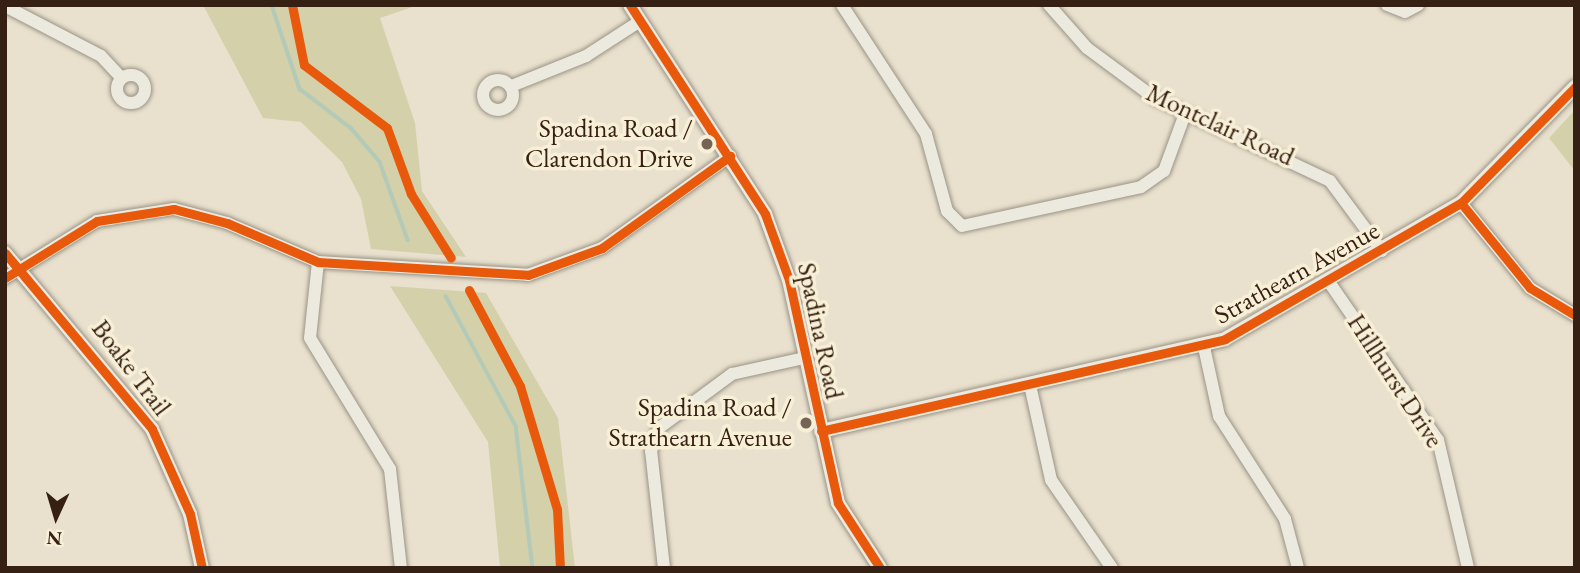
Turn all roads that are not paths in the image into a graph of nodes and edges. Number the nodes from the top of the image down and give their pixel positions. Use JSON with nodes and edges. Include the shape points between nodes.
{"nodes":[{"id":1,"x":630,"y":5,"type":"edge"},
{"id":2,"x":842,"y":5,"type":"edge"},
{"id":3,"x":1049,"y":5,"type":"edge"},
{"id":4,"x":1387,"y":5,"type":"edge"},
{"id":5,"x":1419,"y":5,"type":"edge"},
{"id":6,"x":5,"y":6,"type":"edge"},
{"id":7,"x":640,"y":21,"type":"junction"},
{"id":8,"x":119,"y":75,"type":"dead end"},
{"id":9,"x":514,"y":85,"type":"dead end"},
{"id":10,"x":1575,"y":86,"type":"edge"},
{"id":11,"x":1185,"y":114,"type":"junction"},
{"id":12,"x":730,"y":156,"type":"junction"},
{"id":13,"x":1461,"y":203,"type":"junction"},
{"id":14,"x":1382,"y":251,"type":"junction"},
{"id":15,"x":5,"y":253,"type":"edge"},
{"id":16,"x":318,"y":262,"type":"junction"},
{"id":17,"x":19,"y":268,"type":"junction"},
{"id":18,"x":5,"y":278,"type":"edge"},
{"id":19,"x":1329,"y":282,"type":"junction"},
{"id":20,"x":1575,"y":315,"type":"edge"},
{"id":21,"x":1204,"y":347,"type":"junction"},
{"id":22,"x":804,"y":358,"type":"junction"},
{"id":23,"x":1030,"y":386,"type":"junction"},
{"id":24,"x":821,"y":431,"type":"junction"},
{"id":25,"x":202,"y":568,"type":"edge"},
{"id":26,"x":401,"y":568,"type":"edge"},
{"id":27,"x":664,"y":568,"type":"edge"},
{"id":28,"x":880,"y":568,"type":"edge"},
{"id":29,"x":1112,"y":568,"type":"edge"},
{"id":30,"x":1298,"y":568,"type":"edge"},
{"id":31,"x":1468,"y":568,"type":"edge"}],
"edges":[{"from":1,"to":7,"type":"street","name":"Spadina Road"},
{"from":2,"to":11,"type":"street","via":[[926,134],[947,211],[961,226],[1141,187],[1164,171]]},
{"from":3,"to":11,"type":"street","name":"Montclair Road","via":[[1112,69]]},
{"from":4,"to":5,"type":"street","via":[[1405,12]]},
{"from":6,"to":8,"type":"street","via":[[101,56]]},
{"from":7,"to":9,"type":"street","via":[[586,56]]},
{"from":7,"to":12,"type":"street","name":"Spadina Road"},
{"from":10,"to":13,"type":"street","name":"Strathearn Avenue"},
{"from":11,"to":14,"type":"street","name":"Montclair Road","via":[[1329,181]]},
{"from":12,"to":16,"type":"street","via":[[602,248],[548,271],[488,276]]},
{"from":12,"to":22,"type":"street","name":"Spadina Road","via":[[783,257]]},
{"from":13,"to":14,"type":"street","name":"Strathearn Avenue"},
{"from":13,"to":20,"type":"street","via":[[1531,288]]},
{"from":14,"to":19,"type":"street","name":"Strathearn Avenue"},
{"from":15,"to":17,"type":"street","name":"Boake Trail"},
{"from":16,"to":17,"type":"street","via":[[227,223],[174,209],[97,221]]},
{"from":16,"to":26,"type":"street","via":[[310,338],[390,469]]},
{"from":17,"to":18,"type":"street"},
{"from":17,"to":25,"type":"street","name":"Boake Trail","via":[[152,429],[190,514]]},
{"from":19,"to":21,"type":"street","name":"Strathearn Avenue"},
{"from":19,"to":31,"type":"street","name":"Hillhurst Drive","via":[[1438,440]]},
{"from":21,"to":23,"type":"street","name":"Strathearn Avenue"},
{"from":21,"to":30,"type":"street","via":[[1219,416],[1285,519]]},
{"from":22,"to":24,"type":"street","name":"Spadina Road"},
{"from":22,"to":27,"type":"street","via":[[732,374],[659,428],[651,451]]},
{"from":23,"to":24,"type":"street","name":"Strathearn Avenue"},
{"from":23,"to":29,"type":"street","via":[[1051,480]]},
{"from":24,"to":28,"type":"street","name":"Spadina Road","via":[[838,503]]}]}
